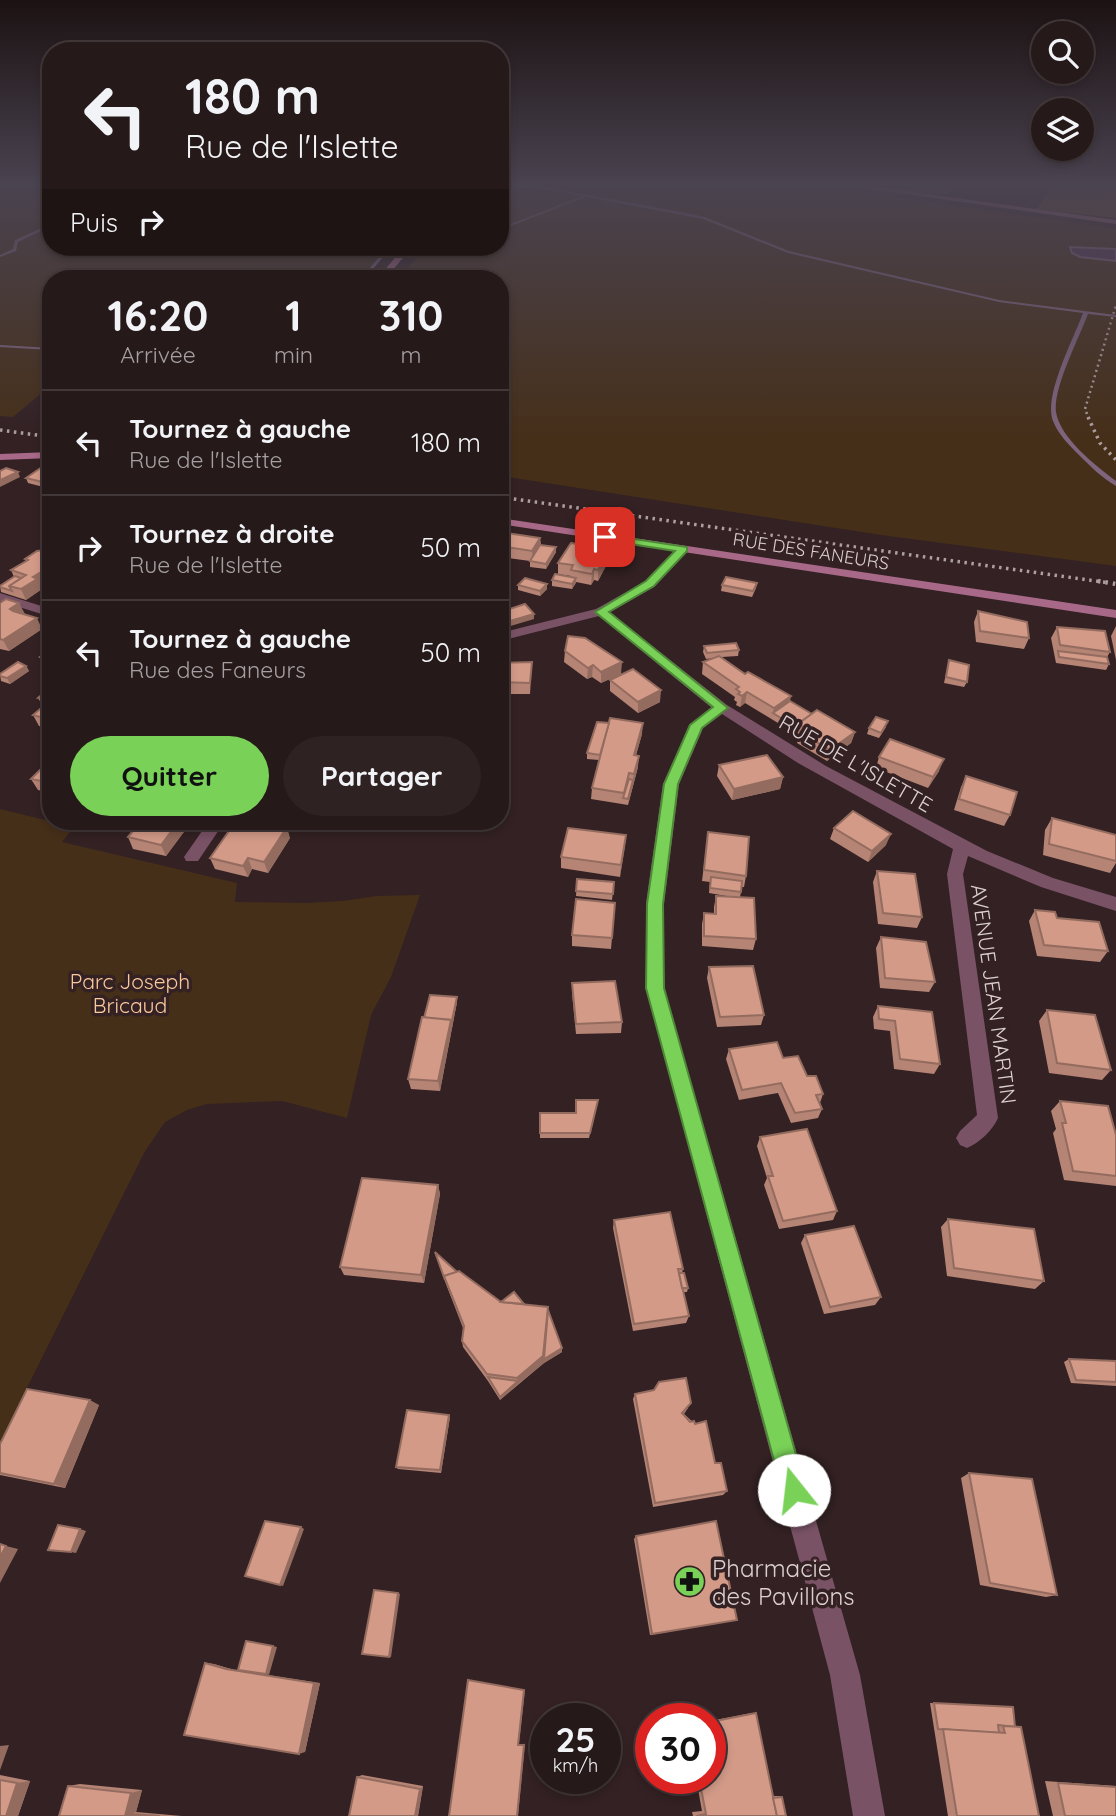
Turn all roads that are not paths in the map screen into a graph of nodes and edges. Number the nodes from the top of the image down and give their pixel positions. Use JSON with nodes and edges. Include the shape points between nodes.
{"nodes":[{"id":1,"x":42,"y":455,"type":"edge"},
{"id":2,"x":0,"y":457,"type":"edge"},
{"id":3,"x":509,"y":521,"type":"edge"},
{"id":4,"x":683,"y":549,"type":"junction"},
{"id":5,"x":0,"y":597,"type":"edge"},
{"id":6,"x":42,"y":610,"type":"edge"},
{"id":7,"x":601,"y":612,"type":"junction"},
{"id":8,"x":1116,"y":614,"type":"edge"},
{"id":9,"x":509,"y":635,"type":"edge"},
{"id":10,"x":722,"y":708,"type":"junction"},
{"id":11,"x":211,"y":830,"type":"edge"},
{"id":12,"x":962,"y":848,"type":"junction"},
{"id":13,"x":192,"y":857,"type":"dead end"},
{"id":14,"x":1116,"y":904,"type":"edge"},
{"id":15,"x":967,"y":1138,"type":"dead end"},
{"id":16,"x":869,"y":1816,"type":"edge"}],
"edges":[{"from":1,"to":2,"type":"street"},
{"from":3,"to":4,"type":"street","name":"RUE DES FANEURS"},
{"from":4,"to":7,"type":"street","via":[[650,583]]},
{"from":4,"to":8,"type":"street","name":"RUE DES FANEURS"},
{"from":5,"to":6,"type":"street"},
{"from":7,"to":9,"type":"street"},
{"from":7,"to":10,"type":"street","name":"RUE DE L'ISLETTE"},
{"from":10,"to":12,"type":"street","name":"RUE DE L'ISLETTE","via":[[798,757]]},
{"from":10,"to":16,"type":"street","via":[[696,725],[671,784],[655,904],[655,988],[845,1675]]},
{"from":11,"to":13,"type":"street"},
{"from":12,"to":14,"type":"street","name":"RUE DE L'ISLETTE"},
{"from":12,"to":15,"type":"street","name":"AVENUE JEAN MARTIN","via":[[955,874],[988,1118]]}]}
